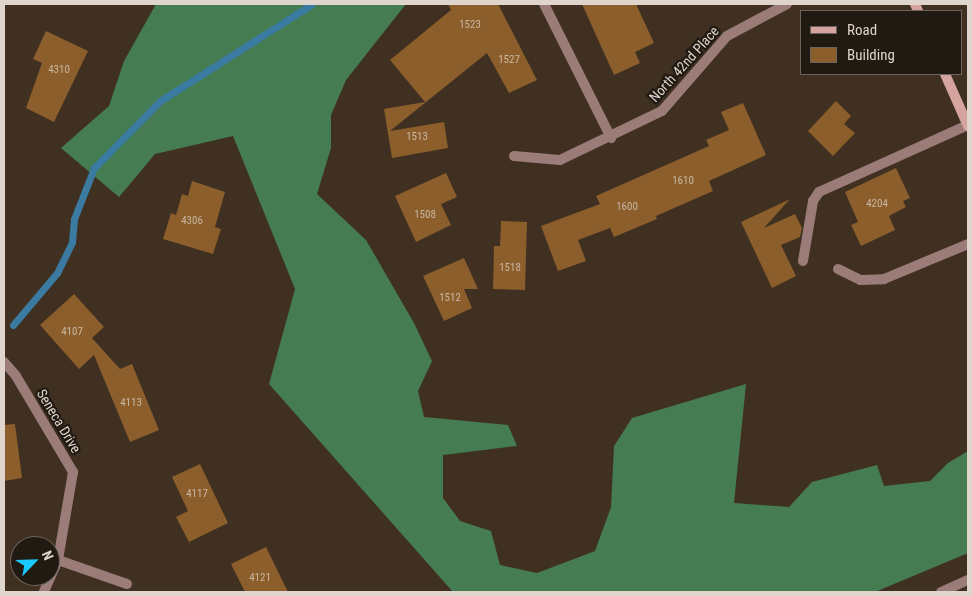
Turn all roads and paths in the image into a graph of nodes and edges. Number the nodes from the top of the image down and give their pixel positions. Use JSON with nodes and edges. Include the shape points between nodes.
{"nodes":[{"id":1,"x":544,"y":4,"type":"edge"},
{"id":2,"x":787,"y":4,"type":"edge"},
{"id":3,"x":770,"y":7,"type":"edge"},
{"id":4,"x":946,"y":75,"type":"edge"},
{"id":5,"x":968,"y":125,"type":"edge"},
{"id":6,"x":611,"y":138,"type":"junction"},
{"id":7,"x":514,"y":156,"type":"dead end"},
{"id":8,"x":968,"y":244,"type":"edge"},
{"id":9,"x":803,"y":261,"type":"dead end"},
{"id":10,"x":838,"y":269,"type":"dead end"},
{"id":11,"x":4,"y":362,"type":"edge"},
{"id":12,"x":60,"y":548,"type":"edge"},
{"id":13,"x":60,"y":561,"type":"edge"},
{"id":14,"x":968,"y":580,"type":"edge"},
{"id":15,"x":127,"y":584,"type":"dead end"},
{"id":16,"x":940,"y":592,"type":"edge"}],
"edges":[{"from":1,"to":6,"type":"street"},
{"from":2,"to":3,"type":"street","name":"North 42nd Place"},
{"from":3,"to":6,"type":"street","name":"North 42nd Place","via":[[727,36],[662,111]]},
{"from":4,"to":5,"type":"main road"},
{"from":5,"to":9,"type":"street","via":[[819,192],[813,201]]},
{"from":6,"to":7,"type":"street","name":"North 42nd Place","via":[[560,160]]},
{"from":8,"to":10,"type":"street","via":[[884,279],[861,280]]},
{"from":11,"to":12,"type":"street","name":"Seneca Drive","via":[[16,376],[73,472]]},
{"from":13,"to":15,"type":"street"},
{"from":14,"to":16,"type":"street"}]}
